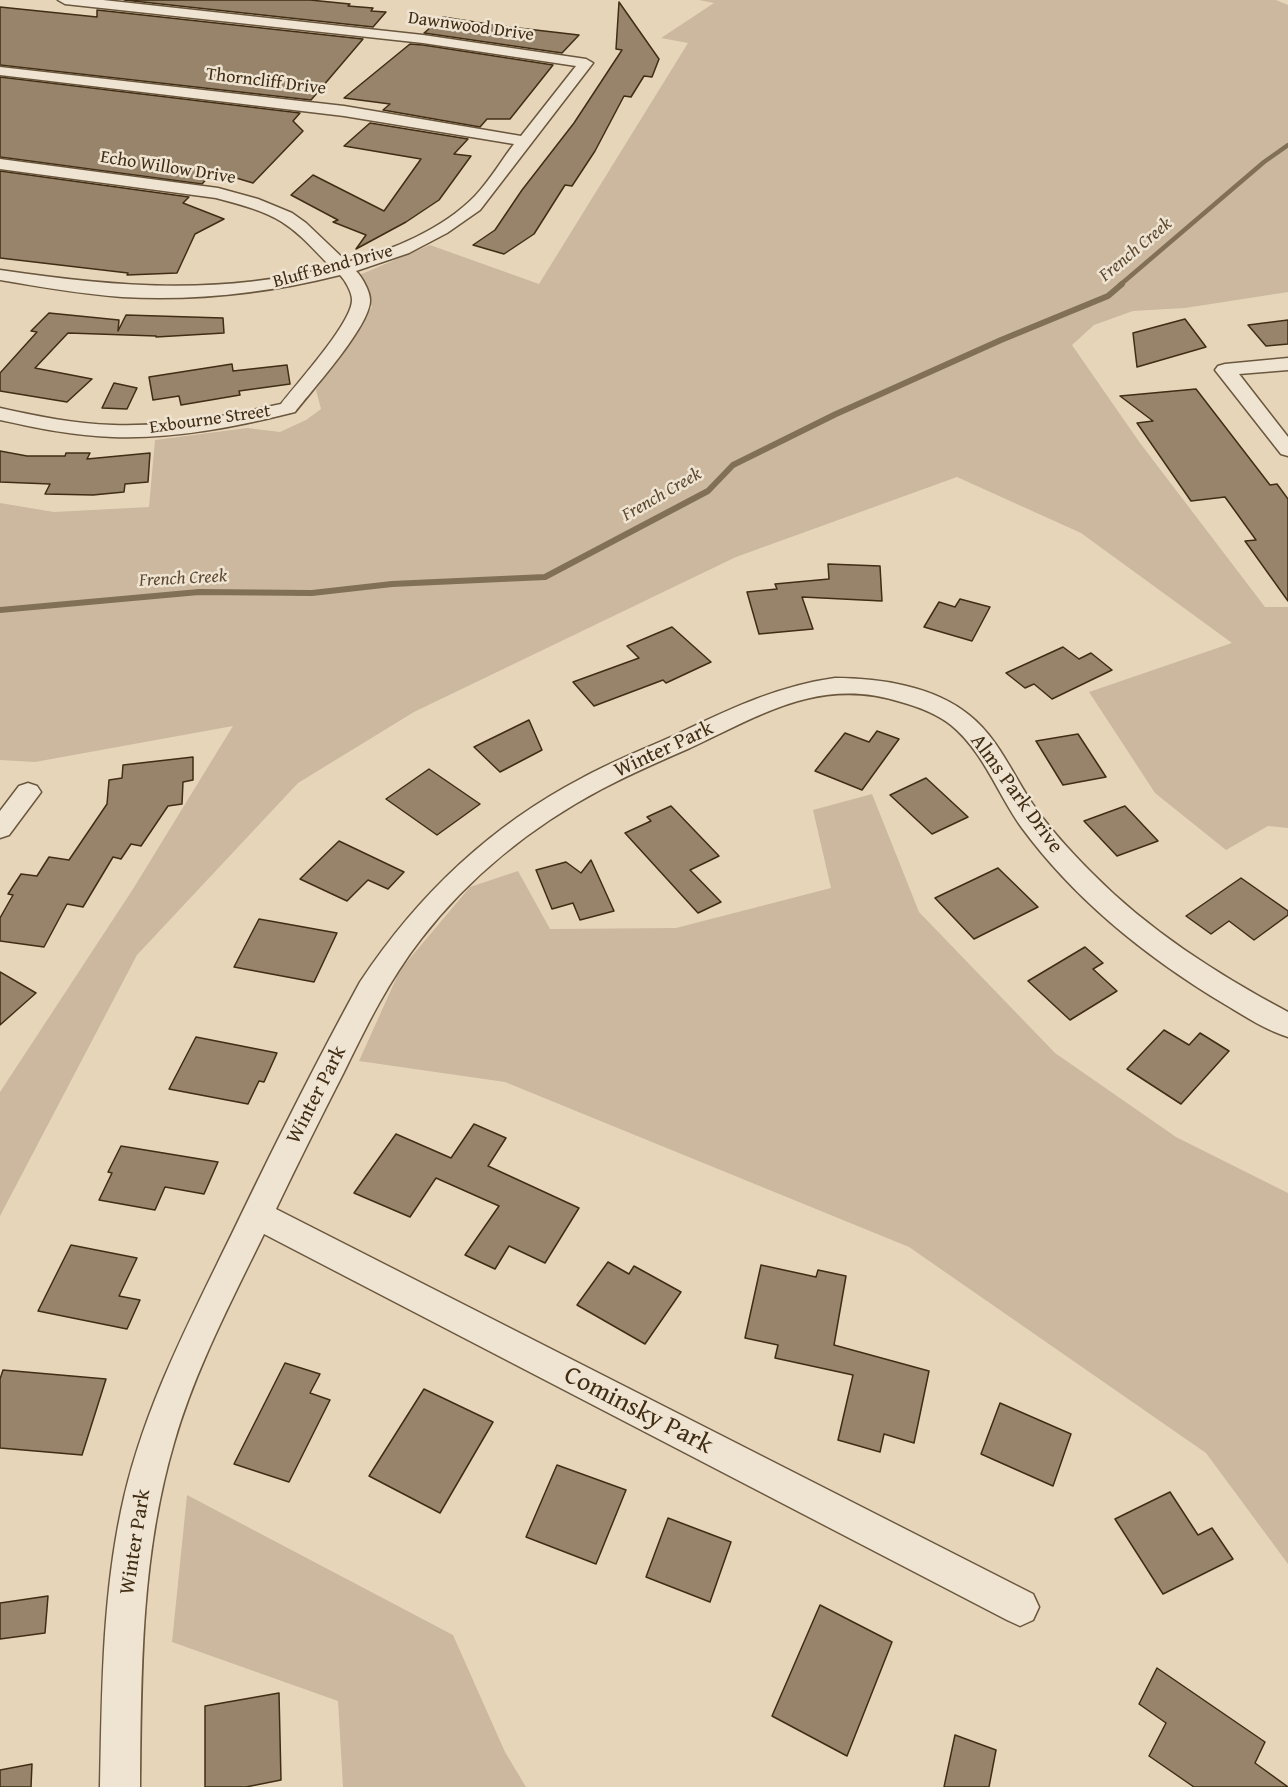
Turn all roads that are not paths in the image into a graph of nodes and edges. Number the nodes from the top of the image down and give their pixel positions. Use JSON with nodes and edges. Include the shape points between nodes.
{"nodes":[{"id":1,"x":65,"y":0,"type":"edge"},
{"id":2,"x":586,"y":63,"type":"joint"},
{"id":3,"x":0,"y":71,"type":"edge"},
{"id":4,"x":525,"y":141,"type":"junction"},
{"id":5,"x":0,"y":164,"type":"edge"},
{"id":6,"x":343,"y":268,"type":"junction"},
{"id":7,"x":0,"y":275,"type":"edge"},
{"id":8,"x":1288,"y":364,"type":"edge"},
{"id":9,"x":0,"y":414,"type":"edge"},
{"id":10,"x":1288,"y":450,"type":"edge"},
{"id":11,"x":878,"y":688,"type":"joint"},
{"id":12,"x":28,"y":792,"type":"dead end"},
{"id":13,"x":0,"y":829,"type":"edge"},
{"id":14,"x":1288,"y":1026,"type":"edge"},
{"id":15,"x":257,"y":1215,"type":"junction"},
{"id":16,"x":1020,"y":1607,"type":"dead end"},
{"id":17,"x":120,"y":1787,"type":"edge"}],
"edges":[{"from":1,"to":2,"type":"street","name":"Dawnwood Drive","via":[[423,39]]},
{"from":2,"to":4,"type":"street","name":"Bluff Bend Drive"},
{"from":3,"to":4,"type":"street","name":"Thorncliff Drive","via":[[334,110]]},
{"from":4,"to":6,"type":"street","name":"Bluff Bend Drive","via":[[476,205],[455,221],[399,251]]},
{"from":5,"to":6,"type":"street","name":"Echo Willow Drive","via":[[236,197],[300,227]]},
{"from":6,"to":7,"type":"street","name":"Bluff Bend Drive","via":[[272,284],[171,293],[107,290]]},
{"from":6,"to":9,"type":"street","name":"Exbourne Street","via":[[360,293],[357,317],[288,408],[149,430],[89,429]]},
{"from":8,"to":10,"type":"street","via":[[1225,370]]},
{"from":11,"to":14,"type":"street","name":"Alms Park Drive","via":[[947,711],[965,725],[994,758],[1023,808],[1057,853],[1113,910],[1177,960]]},
{"from":11,"to":15,"type":"street","name":"Winter Park","via":[[831,684],[778,697],[579,790],[474,864],[401,943],[370,990]]},
{"from":12,"to":13,"type":"street"},
{"from":15,"to":16,"type":"street","name":"Cominsky Park"},
{"from":15,"to":17,"type":"street","name":"Winter Park","via":[[169,1402],[148,1471],[136,1526],[123,1629]]}]}
